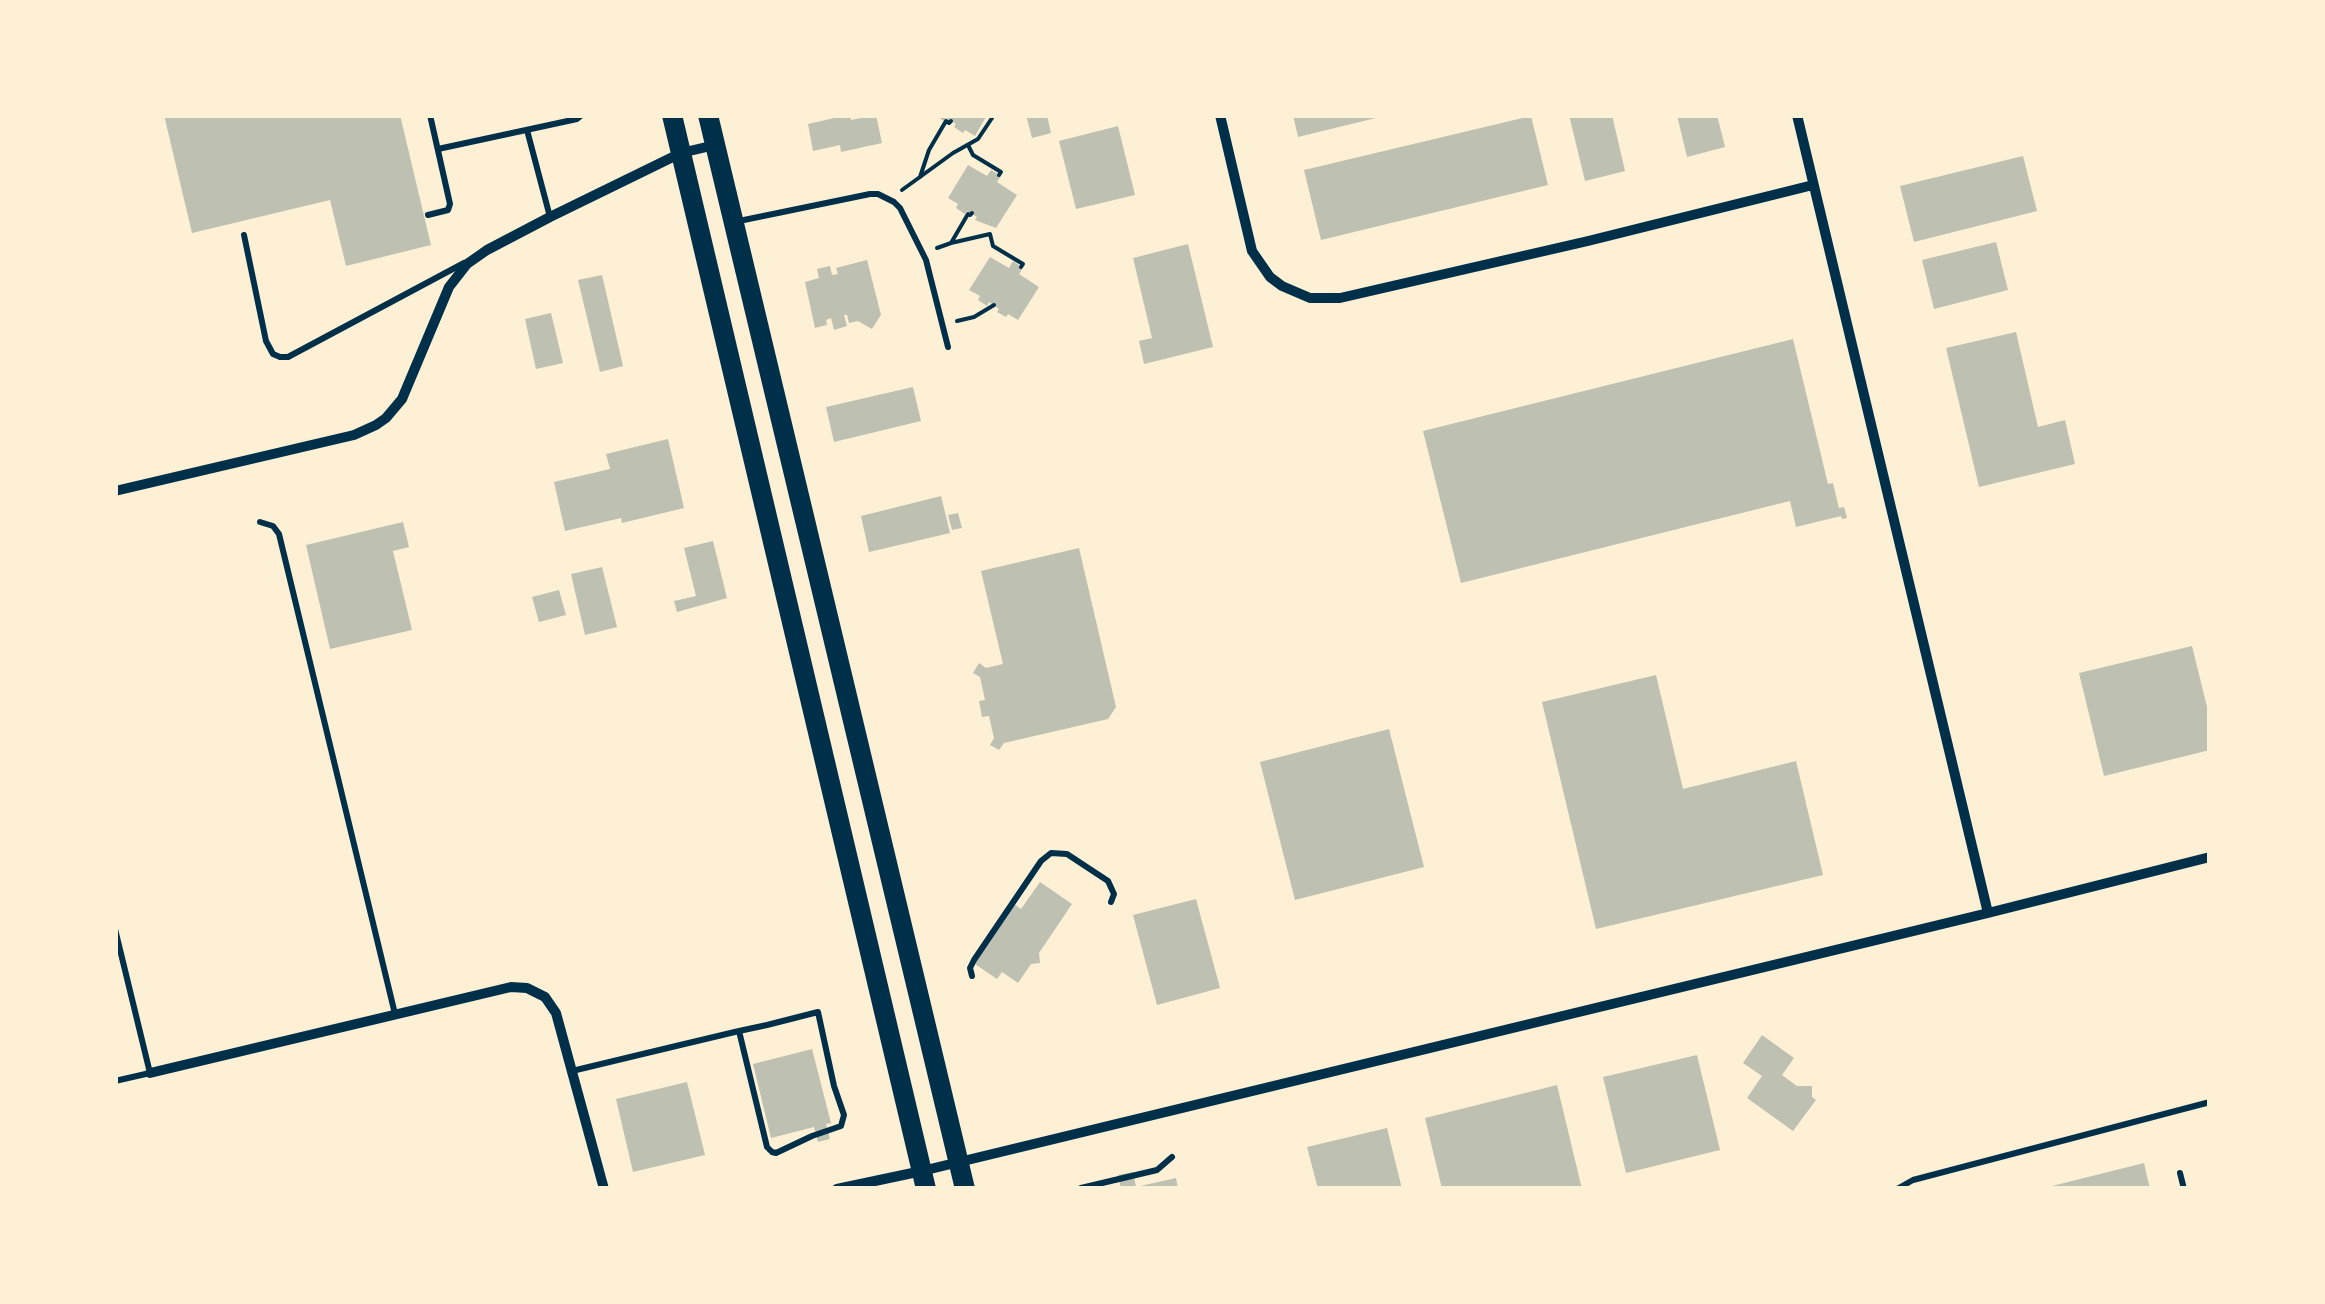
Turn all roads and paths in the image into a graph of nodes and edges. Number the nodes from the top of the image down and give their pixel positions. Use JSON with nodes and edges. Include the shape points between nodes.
{"nodes":[{"id":1,"x":430,"y":115,"type":"edge"},
{"id":2,"x":582,"y":115,"type":"edge"},
{"id":3,"x":672,"y":115,"type":"edge"},
{"id":4,"x":708,"y":115,"type":"edge"},
{"id":5,"x":994,"y":115,"type":"edge"},
{"id":6,"x":1220,"y":115,"type":"edge"},
{"id":7,"x":1797,"y":115,"type":"edge"},
{"id":8,"x":951,"y":120,"type":"dead end"},
{"id":9,"x":527,"y":130,"type":"junction"},
{"id":10,"x":968,"y":144,"type":"junction"},
{"id":11,"x":715,"y":145,"type":"junction"},
{"id":12,"x":438,"y":149,"type":"junction"},
{"id":13,"x":681,"y":153,"type":"junction"},
{"id":14,"x":1000,"y":175,"type":"dead end"},
{"id":15,"x":920,"y":177,"type":"junction"},
{"id":16,"x":1813,"y":185,"type":"junction"},
{"id":17,"x":890,"y":199,"type":"junction"},
{"id":18,"x":972,"y":213,"type":"dead end"},
{"id":19,"x":428,"y":215,"type":"dead end"},
{"id":20,"x":550,"y":216,"type":"junction"},
{"id":21,"x":733,"y":222,"type":"junction"},
{"id":22,"x":244,"y":236,"type":"dead end"},
{"id":23,"x":951,"y":242,"type":"junction"},
{"id":24,"x":924,"y":254,"type":"junction"},
{"id":25,"x":478,"y":255,"type":"junction"},
{"id":26,"x":1021,"y":267,"type":"dead end"},
{"id":27,"x":994,"y":305,"type":"dead end"},
{"id":28,"x":943,"y":325,"type":"junction"},
{"id":29,"x":948,"y":347,"type":"dead end"},
{"id":30,"x":115,"y":491,"type":"edge"},
{"id":31,"x":260,"y":522,"type":"dead end"},
{"id":32,"x":2210,"y":857,"type":"edge"},
{"id":33,"x":1112,"y":902,"type":"dead end"},
{"id":34,"x":1988,"y":913,"type":"junction"},
{"id":35,"x":115,"y":929,"type":"edge"},
{"id":36,"x":972,"y":976,"type":"dead end"},
{"id":37,"x":395,"y":1014,"type":"junction"},
{"id":38,"x":739,"y":1031,"type":"junction"},
{"id":39,"x":572,"y":1071,"type":"junction"},
{"id":40,"x":150,"y":1073,"type":"junction"},
{"id":41,"x":115,"y":1081,"type":"edge"},
{"id":42,"x":2210,"y":1102,"type":"edge"},
{"id":43,"x":1172,"y":1157,"type":"dead end"},
{"id":44,"x":959,"y":1162,"type":"junction"},
{"id":45,"x":2180,"y":1173,"type":"dead end"},
{"id":46,"x":924,"y":1180,"type":"edge"},
{"id":47,"x":1080,"y":1188,"type":"edge"},
{"id":48,"x":604,"y":1189,"type":"edge"},
{"id":49,"x":837,"y":1189,"type":"edge"},
{"id":50,"x":965,"y":1189,"type":"edge"},
{"id":51,"x":1897,"y":1189,"type":"edge"},
{"id":52,"x":2184,"y":1189,"type":"edge"}],
"edges":[{"from":1,"to":12,"type":"lane"},
{"from":2,"to":9,"type":"lane"},
{"from":3,"to":13,"type":"main road"},
{"from":4,"to":11,"type":"main road"},
{"from":5,"to":10,"type":"path"},
{"from":6,"to":16,"type":"street","via":[[1252,251],[1270,277],[1310,298],[1340,298]]},
{"from":7,"to":16,"type":"street"},
{"from":8,"to":15,"type":"path"},
{"from":9,"to":12,"type":"lane"},
{"from":9,"to":20,"type":"lane"},
{"from":10,"to":14,"type":"path"},
{"from":10,"to":15,"type":"path"},
{"from":11,"to":13,"type":"street"},
{"from":11,"to":21,"type":"main road"},
{"from":12,"to":19,"type":"lane","via":[[450,207]]},
{"from":13,"to":20,"type":"street"},
{"from":13,"to":46,"type":"main road"},
{"from":15,"to":17,"type":"path"},
{"from":16,"to":34,"type":"street"},
{"from":17,"to":21,"type":"lane","via":[[870,194]]},
{"from":17,"to":24,"type":"lane"},
{"from":18,"to":23,"type":"path"},
{"from":20,"to":25,"type":"street"},
{"from":21,"to":44,"type":"main road"},
{"from":22,"to":25,"type":"lane","via":[[266,341],[280,357]]},
{"from":23,"to":24,"type":"path"},
{"from":23,"to":26,"type":"path","via":[[990,234],[993,246]]},
{"from":24,"to":28,"type":"lane"},
{"from":25,"to":30,"type":"street","via":[[449,287],[402,399],[376,425],[354,436]]},
{"from":27,"to":28,"type":"path"},
{"from":28,"to":29,"type":"lane"},
{"from":31,"to":37,"type":"lane","via":[[278,534]]},
{"from":32,"to":34,"type":"street"},
{"from":33,"to":36,"type":"lane","via":[[1108,881],[1067,854],[1052,853],[974,960]]},
{"from":34,"to":44,"type":"street"},
{"from":35,"to":40,"type":"lane"},
{"from":37,"to":39,"type":"street","via":[[527,988],[552,1006]]},
{"from":37,"to":40,"type":"street"},
{"from":38,"to":38,"type":"lane","via":[[818,1012],[841,1126],[772,1152]]},
{"from":38,"to":39,"type":"lane"},
{"from":39,"to":48,"type":"street"},
{"from":40,"to":41,"type":"lane"},
{"from":42,"to":51,"type":"lane"},
{"from":43,"to":47,"type":"lane","via":[[1157,1170]]},
{"from":44,"to":46,"type":"street"},
{"from":44,"to":50,"type":"main road"},
{"from":45,"to":52,"type":"lane"},
{"from":46,"to":49,"type":"street"}]}
